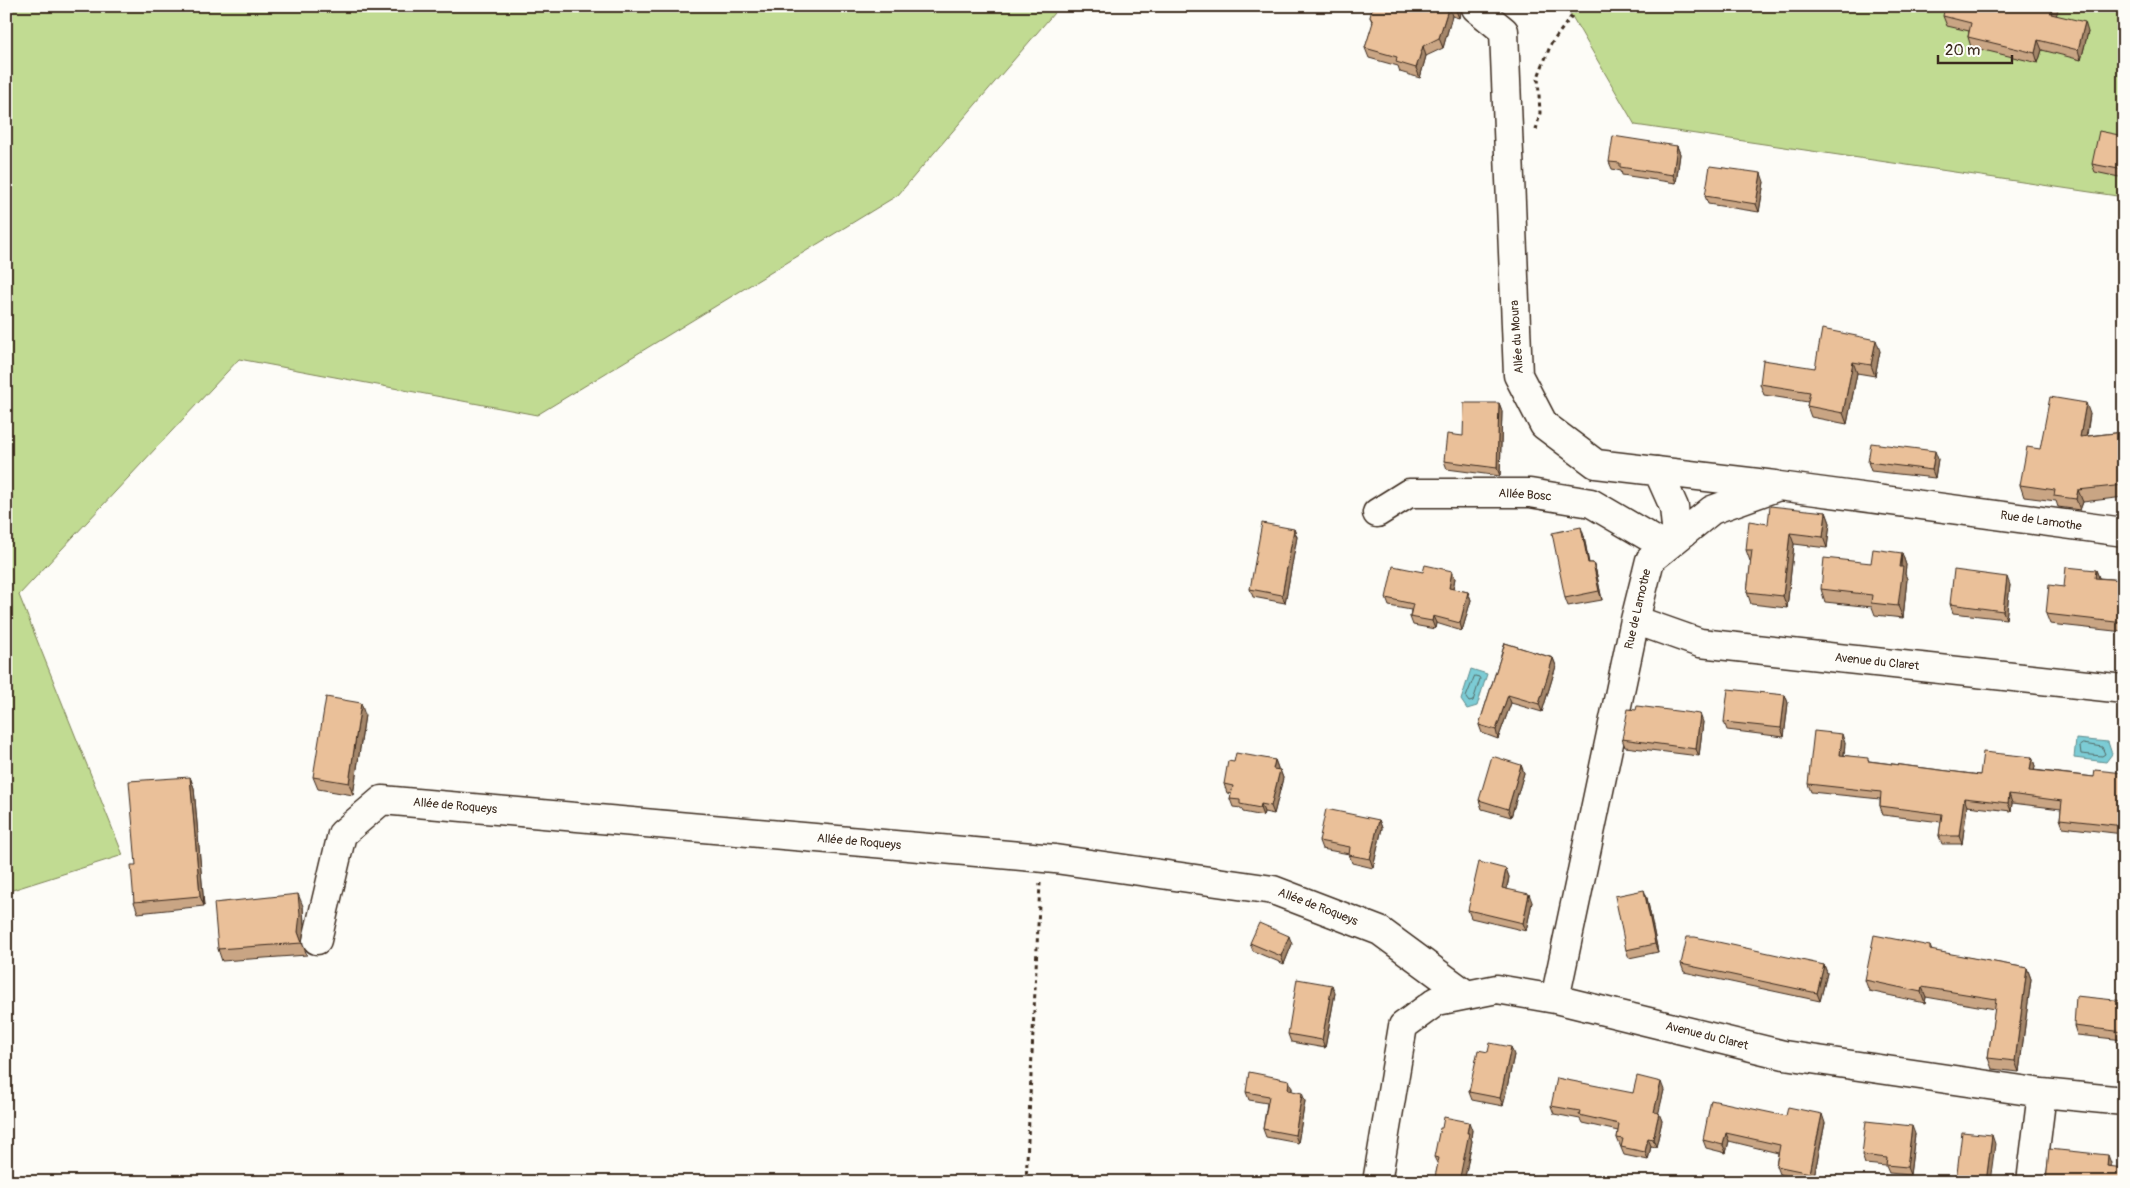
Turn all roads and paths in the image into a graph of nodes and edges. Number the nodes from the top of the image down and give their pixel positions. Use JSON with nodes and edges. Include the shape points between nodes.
{"nodes":[{"id":1,"x":1579,"y":6,"type":"edge"},
{"id":2,"x":1476,"y":8,"type":"dead end"},
{"id":3,"x":1509,"y":157,"type":"junction"},
{"id":4,"x":1658,"y":471,"type":"junction"},
{"id":5,"x":1779,"y":486,"type":"junction"},
{"id":6,"x":1377,"y":513,"type":"dead end"},
{"id":7,"x":2124,"y":532,"type":"edge"},
{"id":8,"x":1672,"y":543,"type":"junction"},
{"id":9,"x":1634,"y":620,"type":"junction"},
{"id":10,"x":2124,"y":689,"type":"edge"},
{"id":11,"x":1055,"y":859,"type":"junction"},
{"id":12,"x":317,"y":940,"type":"dead end"},
{"id":13,"x":1467,"y":995,"type":"junction"},
{"id":14,"x":1555,"y":999,"type":"junction"},
{"id":15,"x":2042,"y":1093,"type":"junction"},
{"id":16,"x":2124,"y":1101,"type":"edge"},
{"id":17,"x":1026,"y":1182,"type":"edge"},
{"id":18,"x":1377,"y":1182,"type":"edge"},
{"id":19,"x":2030,"y":1182,"type":"edge"}],
"edges":[{"from":1,"to":3,"type":"path","via":[[1551,44],[1538,77],[1540,113],[1533,143]]},
{"from":2,"to":3,"type":"street","name":"Allée du Moura","via":[[1504,31]]},
{"from":3,"to":4,"type":"street","name":"Allée du Moura","via":[[1518,375],[1544,425],[1596,464]]},
{"from":4,"to":5,"type":"street","name":"Allée du Moura"},
{"from":4,"to":8,"type":"street","via":[[1674,507]]},
{"from":5,"to":7,"type":"street","name":"Rue de Lamothe"},
{"from":5,"to":8,"type":"street","name":"Rue de Lamothe","via":[[1712,510]]},
{"from":6,"to":8,"type":"street","name":"Allée Bosc","via":[[1409,493],[1530,494],[1591,503]]},
{"from":8,"to":9,"type":"street","name":"Rue de Lamothe","via":[[1650,560]]},
{"from":9,"to":10,"type":"street","name":"Avenue du Claret","via":[[1700,643]]},
{"from":9,"to":14,"type":"street","name":"Rue de Lamothe"},
{"from":11,"to":12,"type":"street","name":"Allée de Roqueys","via":[[382,800],[342,834]]},
{"from":11,"to":13,"type":"street","name":"Allée de Roqueys","via":[[1274,890],[1380,931]]},
{"from":11,"to":17,"type":"path","via":[[1040,881]]},
{"from":13,"to":14,"type":"street","name":"Avenue du Claret","via":[[1497,989]]},
{"from":13,"to":18,"type":"street","name":"Avenue du Claret","via":[[1437,1002],[1403,1026]]},
{"from":14,"to":15,"type":"street","name":"Avenue du Claret","via":[[1784,1055]]},
{"from":15,"to":16,"type":"street","name":"Avenue du Claret"},
{"from":15,"to":19,"type":"street"}]}
